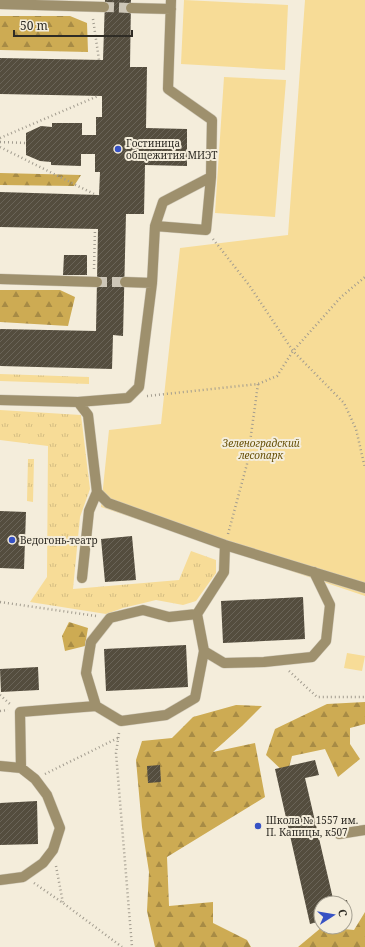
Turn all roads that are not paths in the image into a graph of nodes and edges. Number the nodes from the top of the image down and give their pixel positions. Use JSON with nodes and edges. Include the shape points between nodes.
{"nodes":[{"id":1,"x":0,"y":4,"type":"edge"},
{"id":2,"x":171,"y":4,"type":"edge"},
{"id":3,"x":104,"y":7,"type":"tunnel mouth"},
{"id":4,"x":131,"y":8,"type":"tunnel mouth"},
{"id":5,"x":211,"y":177,"type":"junction"},
{"id":6,"x":155,"y":226,"type":"junction"},
{"id":7,"x":0,"y":279,"type":"edge"},
{"id":8,"x":96,"y":282,"type":"tunnel mouth"},
{"id":9,"x":125,"y":282,"type":"tunnel mouth"},
{"id":10,"x":152,"y":283,"type":"junction"},
{"id":11,"x":0,"y":400,"type":"edge"},
{"id":12,"x":78,"y":402,"type":"junction"},
{"id":13,"x":97,"y":492,"type":"junction"},
{"id":14,"x":225,"y":545,"type":"junction"},
{"id":15,"x":314,"y":572,"type":"junction"},
{"id":16,"x":82,"y":578,"type":"dead end"},
{"id":17,"x":365,"y":588,"type":"edge"},
{"id":18,"x":197,"y":614,"type":"junction"},
{"id":19,"x":204,"y":651,"type":"junction"},
{"id":20,"x":96,"y":706,"type":"junction"},
{"id":21,"x":0,"y":766,"type":"edge"},
{"id":22,"x":22,"y":768,"type":"junction"},
{"id":23,"x":365,"y":830,"type":"edge"},
{"id":24,"x":339,"y":834,"type":"dead end"},
{"id":25,"x":0,"y":880,"type":"edge"}],
"edges":[{"from":1,"to":3,"type":"lane"},
{"from":2,"to":4,"type":"lane"},
{"from":2,"to":5,"type":"lane","via":[[168,89],[212,120]]},
{"from":5,"to":6,"type":"lane","via":[[163,202]]},
{"from":5,"to":6,"type":"lane","via":[[206,230]]},
{"from":6,"to":10,"type":"lane"},
{"from":7,"to":8,"type":"lane"},
{"from":9,"to":10,"type":"lane"},
{"from":10,"to":12,"type":"lane","via":[[139,387],[128,398]]},
{"from":11,"to":12,"type":"lane"},
{"from":12,"to":13,"type":"lane","via":[[88,415]]},
{"from":13,"to":14,"type":"lane","via":[[108,503]]},
{"from":13,"to":16,"type":"lane","via":[[89,511]]},
{"from":14,"to":15,"type":"lane"},
{"from":14,"to":18,"type":"lane","via":[[224,572]]},
{"from":15,"to":17,"type":"lane"},
{"from":15,"to":19,"type":"lane","via":[[330,605],[326,641],[312,657],[224,663]]},
{"from":18,"to":19,"type":"lane"},
{"from":18,"to":20,"type":"lane","via":[[169,617],[143,610],[110,618],[91,642],[86,673]]},
{"from":19,"to":20,"type":"lane","via":[[195,698],[166,714],[121,721]]},
{"from":20,"to":22,"type":"lane","via":[[20,712]]},
{"from":21,"to":22,"type":"lane"},
{"from":22,"to":25,"type":"lane","via":[[35,778],[47,795],[60,828],[53,850],[43,863],[23,876]]},
{"from":23,"to":24,"type":"lane"}]}
